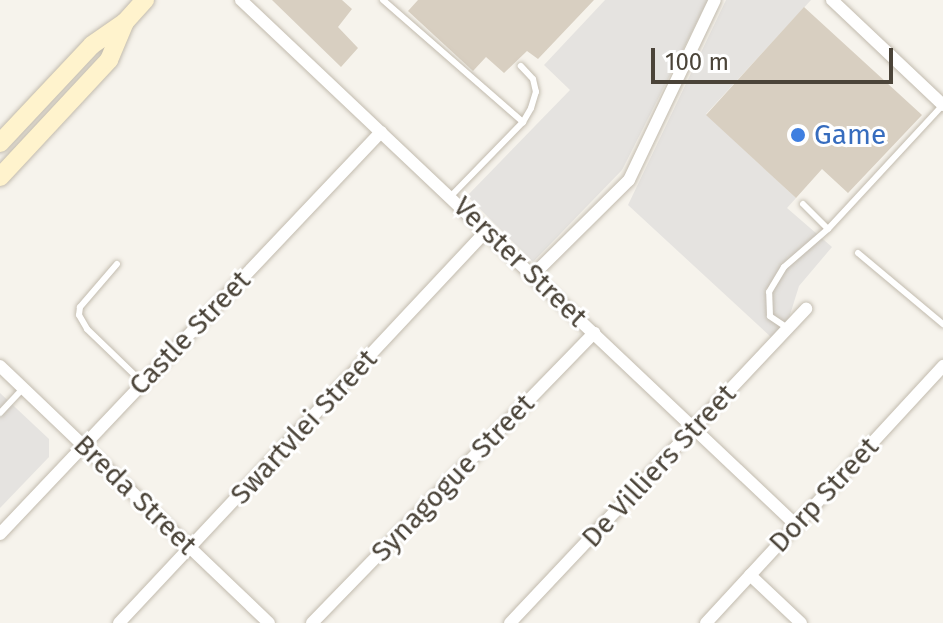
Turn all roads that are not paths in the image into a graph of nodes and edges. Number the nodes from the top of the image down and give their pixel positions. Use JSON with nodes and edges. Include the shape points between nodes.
{"nodes":[{"id":1,"x":145,"y":0,"type":"edge"},
{"id":2,"x":241,"y":0,"type":"edge"},
{"id":3,"x":383,"y":0,"type":"edge"},
{"id":4,"x":715,"y":0,"type":"edge"},
{"id":5,"x":832,"y":0,"type":"edge"},
{"id":6,"x":125,"y":22,"type":"junction"},
{"id":7,"x":521,"y":66,"type":"dead end"},
{"id":8,"x":943,"y":105,"type":"edge"},
{"id":9,"x":523,"y":122,"type":"junction"},
{"id":10,"x":381,"y":132,"type":"junction"},
{"id":11,"x":0,"y":143,"type":"edge"},
{"id":12,"x":0,"y":177,"type":"edge"},
{"id":13,"x":451,"y":196,"type":"junction"},
{"id":14,"x":803,"y":204,"type":"dead end"},
{"id":15,"x":828,"y":229,"type":"junction"},
{"id":16,"x":487,"y":230,"type":"junction"},
{"id":17,"x":858,"y":253,"type":"dead end"},
{"id":18,"x":117,"y":264,"type":"dead end"},
{"id":19,"x":533,"y":275,"type":"junction"},
{"id":20,"x":806,"y":309,"type":"dead end"},
{"id":21,"x":943,"y":324,"type":"edge"},
{"id":22,"x":789,"y":329,"type":"junction"},
{"id":23,"x":594,"y":333,"type":"junction"},
{"id":24,"x":0,"y":366,"type":"edge"},
{"id":25,"x":943,"y":366,"type":"edge"},
{"id":26,"x":143,"y":383,"type":"junction"},
{"id":27,"x":23,"y":387,"type":"junction"},
{"id":28,"x":0,"y":413,"type":"edge"},
{"id":29,"x":694,"y":428,"type":"junction"},
{"id":30,"x":84,"y":445,"type":"junction"},
{"id":31,"x":796,"y":525,"type":"junction"},
{"id":32,"x":0,"y":534,"type":"edge"},
{"id":33,"x":190,"y":548,"type":"junction"},
{"id":34,"x":750,"y":575,"type":"junction"},
{"id":35,"x":119,"y":623,"type":"edge"},
{"id":36,"x":269,"y":623,"type":"edge"},
{"id":37,"x":312,"y":623,"type":"edge"},
{"id":38,"x":510,"y":623,"type":"edge"},
{"id":39,"x":706,"y":623,"type":"edge"},
{"id":40,"x":801,"y":623,"type":"edge"}],
"edges":[{"from":1,"to":6,"type":"main road"},
{"from":2,"to":10,"type":"street","name":"Verster Street"},
{"from":3,"to":9,"type":"lane"},
{"from":4,"to":19,"type":"street","via":[[629,180]]},
{"from":5,"to":8,"type":"street"},
{"from":6,"to":11,"type":"main road","via":[[92,45]]},
{"from":6,"to":12,"type":"main road","via":[[109,60]]},
{"from":7,"to":9,"type":"lane","via":[[536,92]]},
{"from":8,"to":15,"type":"lane"},
{"from":9,"to":13,"type":"lane"},
{"from":10,"to":13,"type":"street","name":"Verster Street"},
{"from":10,"to":26,"type":"street","name":"Castle Street"},
{"from":13,"to":16,"type":"street","name":"Verster Street"},
{"from":14,"to":15,"type":"lane"},
{"from":15,"to":22,"type":"lane","via":[[784,267],[769,292],[770,316]]},
{"from":16,"to":19,"type":"street","name":"Verster Street"},
{"from":16,"to":33,"type":"street","name":"Swartvlei Street"},
{"from":17,"to":21,"type":"lane"},
{"from":18,"to":26,"type":"lane","via":[[79,315]]},
{"from":19,"to":23,"type":"street","name":"Verster Street"},
{"from":20,"to":22,"type":"street","name":"De Villiers Street"},
{"from":22,"to":29,"type":"street","name":"De Villiers Street"},
{"from":23,"to":29,"type":"street","name":"Verster Street"},
{"from":23,"to":37,"type":"street","name":"Synagogue Street"},
{"from":24,"to":27,"type":"street","name":"Breda Street"},
{"from":25,"to":31,"type":"street","name":"Dorp Street"},
{"from":26,"to":30,"type":"street","name":"Castle Street"},
{"from":27,"to":28,"type":"lane"},
{"from":27,"to":30,"type":"street","name":"Breda Street"},
{"from":29,"to":31,"type":"street","name":"Verster Street"},
{"from":29,"to":38,"type":"street","name":"De Villiers Street"},
{"from":30,"to":32,"type":"street","name":"Castle Street"},
{"from":30,"to":33,"type":"street","name":"Breda Street"},
{"from":31,"to":34,"type":"street","name":"Dorp Street"},
{"from":33,"to":35,"type":"street","name":"Swartvlei Street"},
{"from":33,"to":36,"type":"street","name":"Breda Street"},
{"from":34,"to":39,"type":"street","name":"Dorp Street"},
{"from":34,"to":40,"type":"street"}]}
